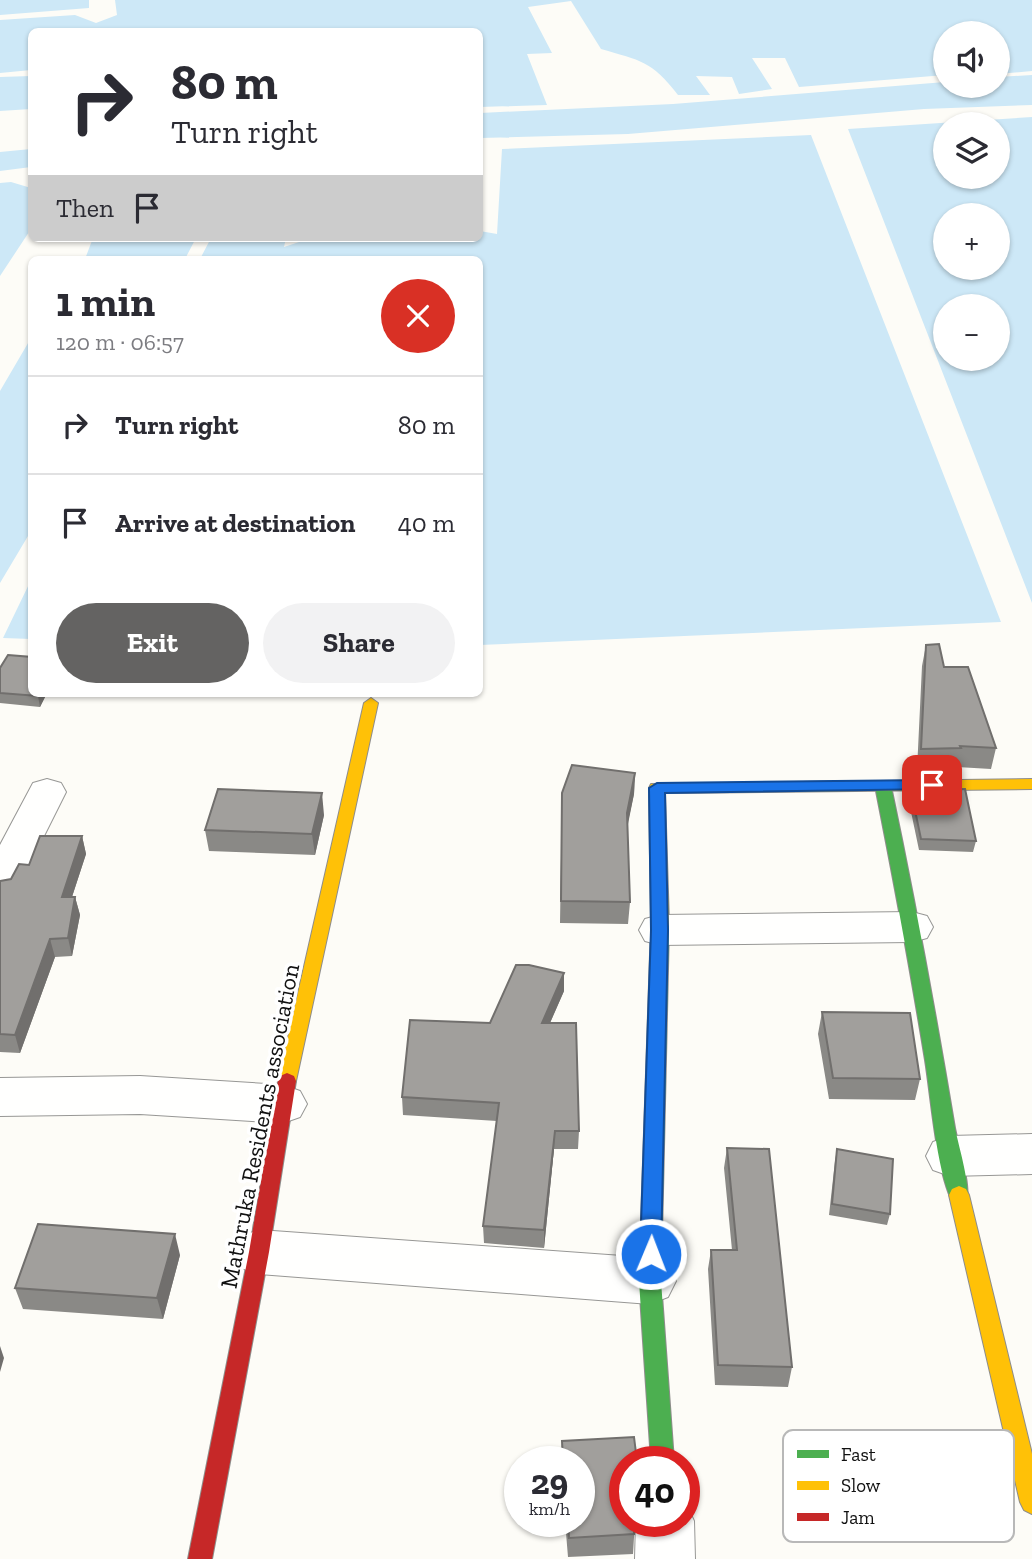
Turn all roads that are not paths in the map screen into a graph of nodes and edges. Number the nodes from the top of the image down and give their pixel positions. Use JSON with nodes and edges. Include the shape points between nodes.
{"nodes":[{"id":1,"x":371,"y":703,"type":"dead end"},
{"id":2,"x":1032,"y":784,"type":"edge"},
{"id":3,"x":883,"y":786,"type":"junction"},
{"id":4,"x":47,"y":792,"type":"dead end"},
{"id":5,"x":0,"y":884,"type":"edge"},
{"id":6,"x":912,"y":927,"type":"junction"},
{"id":7,"x":660,"y":930,"type":"junction"},
{"id":8,"x":0,"y":1097,"type":"edge"},
{"id":9,"x":284,"y":1104,"type":"junction"},
{"id":10,"x":1032,"y":1154,"type":"edge"},
{"id":11,"x":950,"y":1156,"type":"junction"},
{"id":12,"x":259,"y":1252,"type":"junction"},
{"id":13,"x":650,"y":1280,"type":"junction"},
{"id":14,"x":662,"y":1446,"type":"edge"},
{"id":15,"x":1032,"y":1502,"type":"edge"},
{"id":16,"x":665,"y":1537,"type":"edge"},
{"id":17,"x":200,"y":1559,"type":"edge"},
{"id":18,"x":665,"y":1559,"type":"edge"}],
"edges":[{"from":1,"to":9,"type":"street","name":"Mathruka Residents association"},
{"from":2,"to":3,"type":"street"},
{"from":3,"to":6,"type":"street"},
{"from":3,"to":7,"type":"street","via":[[657,788]]},
{"from":4,"to":5,"type":"street"},
{"from":6,"to":7,"type":"street"},
{"from":6,"to":11,"type":"street"},
{"from":7,"to":13,"type":"street"},
{"from":8,"to":9,"type":"street","via":[[140,1095]]},
{"from":9,"to":12,"type":"street","name":"Mathruka Residents association"},
{"from":10,"to":11,"type":"street"},
{"from":11,"to":15,"type":"street"},
{"from":12,"to":13,"type":"street"},
{"from":12,"to":17,"type":"street","name":"Mathruka Residents association"},
{"from":13,"to":14,"type":"street"},
{"from":16,"to":18,"type":"street"}]}
